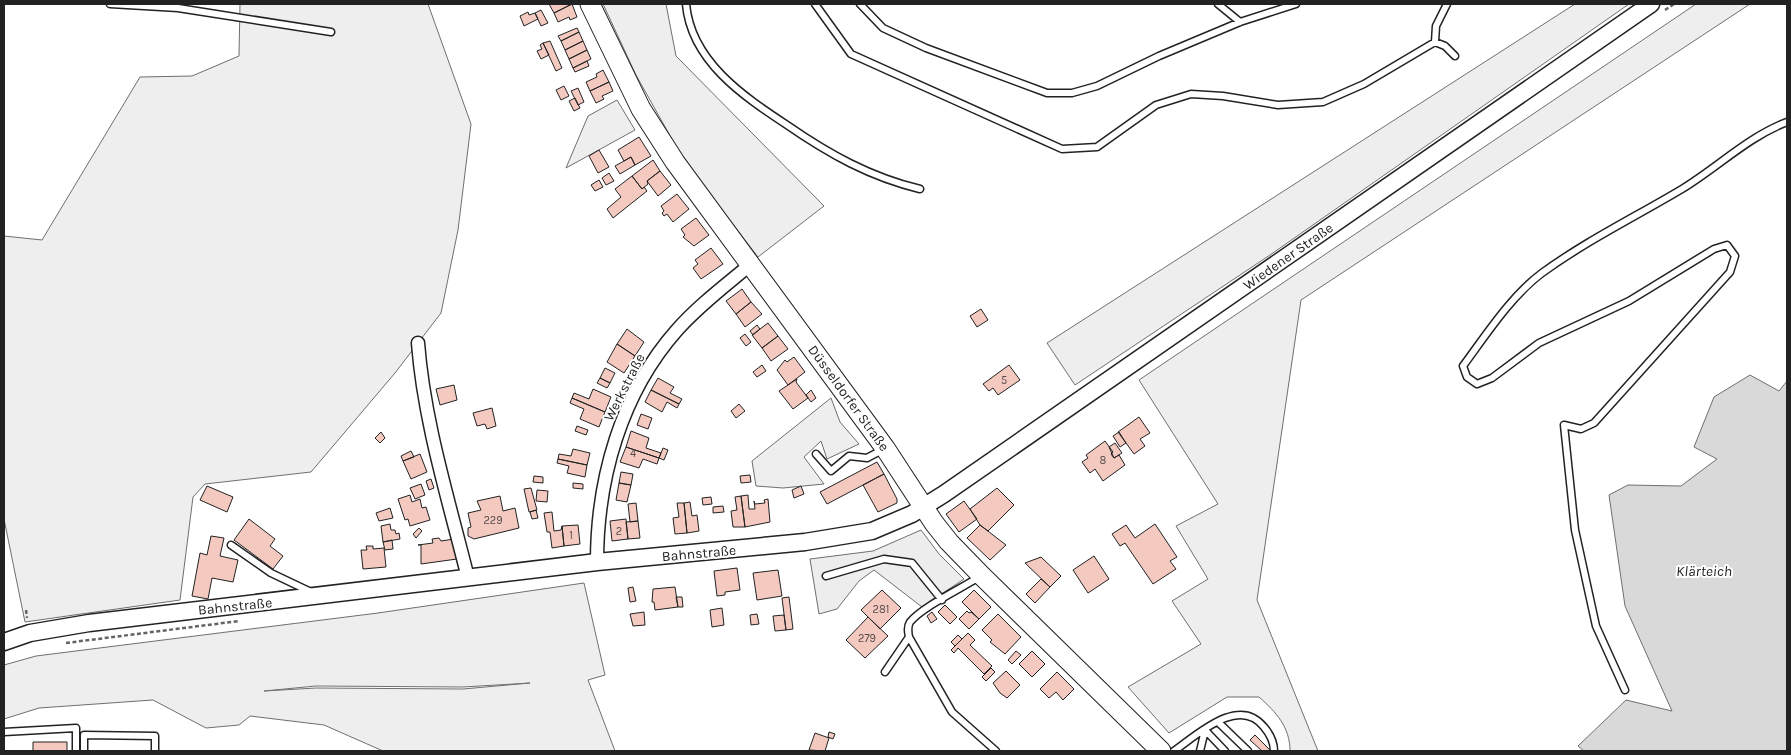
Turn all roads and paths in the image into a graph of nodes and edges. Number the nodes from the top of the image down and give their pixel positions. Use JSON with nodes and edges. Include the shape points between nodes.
{"nodes":[{"id":1,"x":110,"y":4,"type":"edge"},
{"id":2,"x":590,"y":4,"type":"edge"},
{"id":3,"x":686,"y":4,"type":"edge"},
{"id":4,"x":815,"y":4,"type":"edge"},
{"id":5,"x":860,"y":4,"type":"edge"},
{"id":6,"x":1218,"y":4,"type":"edge"},
{"id":7,"x":1296,"y":4,"type":"edge"},
{"id":8,"x":1447,"y":4,"type":"edge"},
{"id":9,"x":1651,"y":4,"type":"edge"},
{"id":10,"x":1240,"y":22,"type":"junction"},
{"id":11,"x":331,"y":32,"type":"dead end"},
{"id":12,"x":1435,"y":42,"type":"junction"},
{"id":13,"x":1455,"y":56,"type":"dead end"},
{"id":14,"x":1787,"y":122,"type":"edge"},
{"id":15,"x":920,"y":188,"type":"dead end"},
{"id":16,"x":751,"y":264,"type":"junction"},
{"id":17,"x":418,"y":342,"type":"dead end"},
{"id":18,"x":885,"y":448,"type":"junction"},
{"id":19,"x":816,"y":454,"type":"dead end"},
{"id":20,"x":924,"y":507,"type":"junction"},
{"id":21,"x":231,"y":546,"type":"dead end"},
{"id":22,"x":597,"y":562,"type":"junction"},
{"id":23,"x":826,"y":576,"type":"dead end"},
{"id":24,"x":982,"y":576,"type":"junction"},
{"id":25,"x":468,"y":578,"type":"junction"},
{"id":26,"x":320,"y":596,"type":"junction"},
{"id":27,"x":942,"y":600,"type":"junction"},
{"id":28,"x":908,"y":637,"type":"junction"},
{"id":29,"x":4,"y":642,"type":"edge"},
{"id":30,"x":884,"y":672,"type":"dead end"},
{"id":31,"x":1625,"y":690,"type":"dead end"},
{"id":32,"x":1218,"y":722,"type":"junction"},
{"id":33,"x":1205,"y":730,"type":"junction"},
{"id":34,"x":4,"y":732,"type":"edge"},
{"id":35,"x":76,"y":751,"type":"edge"},
{"id":36,"x":84,"y":751,"type":"edge"},
{"id":37,"x":155,"y":751,"type":"edge"},
{"id":38,"x":996,"y":751,"type":"edge"},
{"id":39,"x":1161,"y":751,"type":"edge"},
{"id":40,"x":1174,"y":751,"type":"edge"},
{"id":41,"x":1200,"y":751,"type":"edge"},
{"id":42,"x":1225,"y":751,"type":"edge"},
{"id":43,"x":1248,"y":751,"type":"edge"},
{"id":44,"x":1274,"y":751,"type":"edge"}],
"edges":[{"from":1,"to":11,"type":"lane","via":[[178,8]]},
{"from":2,"to":16,"type":"main road","name":"Düsseldorfer Straße","via":[[641,109],[675,162]]},
{"from":3,"to":15,"type":"lane","via":[[687,17],[697,42],[715,68],[744,97],[827,152],[870,174]]},
{"from":4,"to":12,"type":"lane","via":[[851,54],[1062,149],[1097,147],[1156,105],[1191,94],[1278,105],[1323,102],[1364,84]]},
{"from":5,"to":10,"type":"lane","via":[[883,28],[926,48],[1047,93],[1072,93],[1098,86]]},
{"from":6,"to":10,"type":"lane"},
{"from":7,"to":10,"type":"lane"},
{"from":8,"to":12,"type":"lane","via":[[1436,26]]},
{"from":9,"to":20,"type":"main road","name":"Wiedener Straße"},
{"from":12,"to":13,"type":"lane"},
{"from":14,"to":31,"type":"lane","via":[[1736,150],[1683,188],[1540,274],[1499,316],[1463,366],[1467,376],[1477,384],[1492,378],[1539,344],[1630,301],[1714,249],[1727,245],[1735,256],[1730,272],[1594,423],[1581,429],[1564,425],[1575,530],[1596,626]]},
{"from":16,"to":18,"type":"main road","name":"Düsseldorfer Straße"},
{"from":16,"to":22,"type":"street","name":"Werkstraße","via":[[677,330],[634,395],[603,480]]},
{"from":17,"to":25,"type":"street","via":[[426,407]]},
{"from":18,"to":19,"type":"lane","via":[[867,458],[849,456],[831,471]]},
{"from":18,"to":20,"type":"main road","name":"Düsseldorfer Straße"},
{"from":20,"to":22,"type":"main road","name":"Bahnstraße","via":[[872,531],[815,541]]},
{"from":20,"to":24,"type":"main road","name":"Düsseldorfer Straße","via":[[949,542]]},
{"from":21,"to":26,"type":"lane","via":[[271,573]]},
{"from":22,"to":25,"type":"main road","name":"Bahnstraße"},
{"from":23,"to":27,"type":"lane","via":[[884,560],[912,563]]},
{"from":24,"to":27,"type":"lane"},
{"from":24,"to":39,"type":"main road","name":"Düsseldorfer Straße"},
{"from":25,"to":26,"type":"main road","name":"Bahnstraße"},
{"from":26,"to":29,"type":"main road","name":"Bahnstraße","via":[[89,622],[30,633]]},
{"from":27,"to":28,"type":"lane","via":[[910,622]]},
{"from":28,"to":30,"type":"lane"},
{"from":28,"to":38,"type":"lane","via":[[952,712]]},
{"from":32,"to":33,"type":"lane"},
{"from":32,"to":43,"type":"lane"},
{"from":32,"to":44,"type":"lane","via":[[1226,716],[1239,714],[1251,717],[1270,733]]},
{"from":33,"to":40,"type":"lane"},
{"from":33,"to":41,"type":"lane"},
{"from":33,"to":42,"type":"lane"},
{"from":34,"to":35,"type":"lane","via":[[76,728]]},
{"from":36,"to":37,"type":"lane","via":[[84,735],[154,736]]}]}
